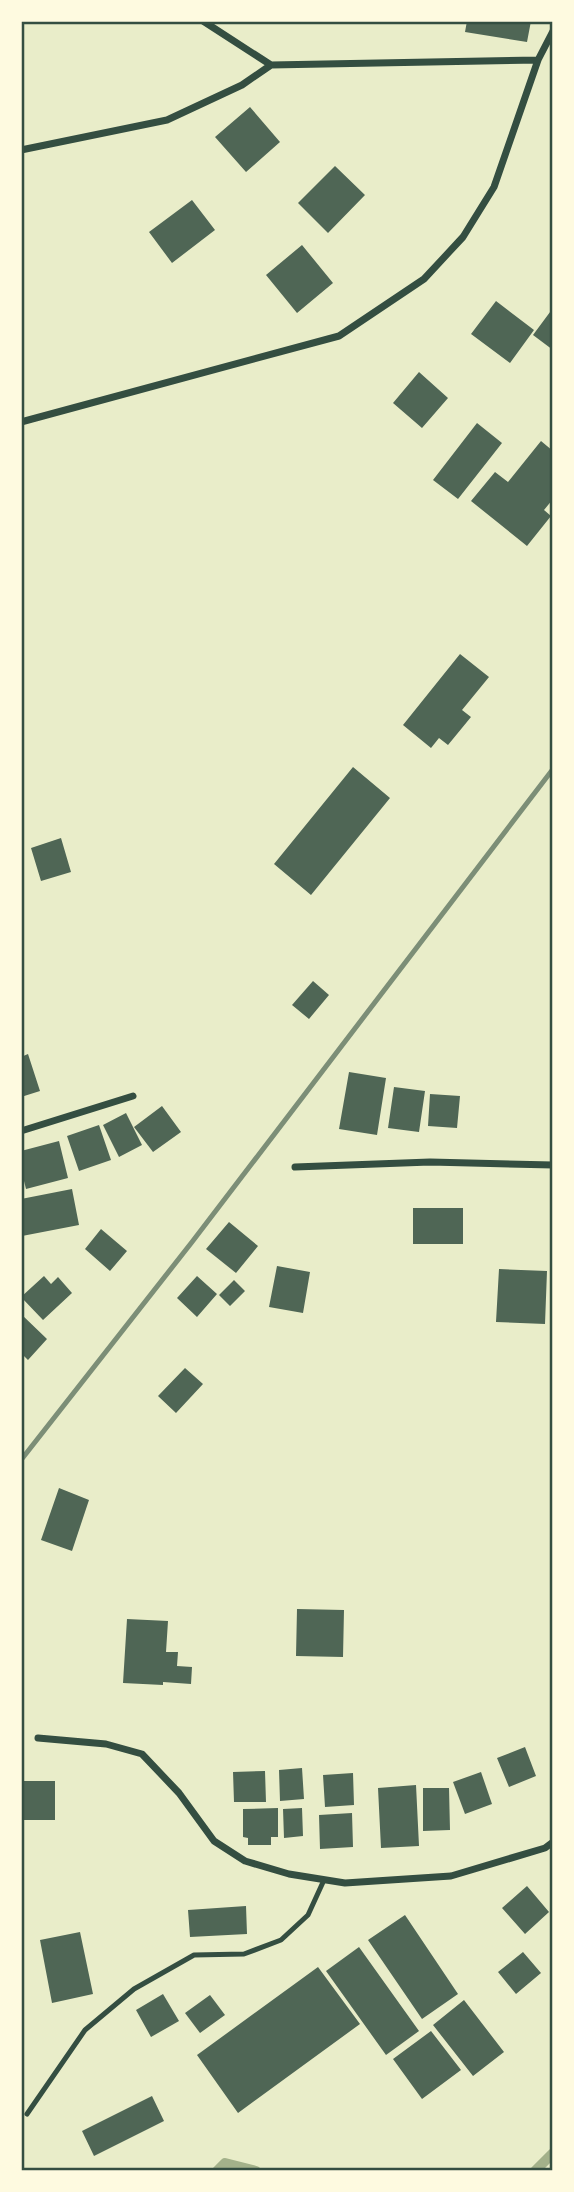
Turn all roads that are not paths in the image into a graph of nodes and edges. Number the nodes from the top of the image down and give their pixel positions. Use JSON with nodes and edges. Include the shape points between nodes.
{"nodes":[{"id":1,"x":203,"y":21,"type":"edge"},
{"id":2,"x":553,"y":32,"type":"edge"},
{"id":3,"x":538,"y":60,"type":"junction"},
{"id":4,"x":271,"y":65,"type":"junction"},
{"id":5,"x":21,"y":150,"type":"edge"},
{"id":6,"x":21,"y":422,"type":"edge"},
{"id":7,"x":133,"y":1096,"type":"dead end"},
{"id":8,"x":21,"y":1131,"type":"edge"},
{"id":9,"x":553,"y":1165,"type":"edge"},
{"id":10,"x":295,"y":1167,"type":"dead end"},
{"id":11,"x":38,"y":1738,"type":"dead end"},
{"id":12,"x":553,"y":1842,"type":"edge"},
{"id":13,"x":324,"y":1880,"type":"junction"},
{"id":14,"x":27,"y":2114,"type":"dead end"}],
"edges":[{"from":1,"to":4,"type":"street"},
{"from":2,"to":3,"type":"street"},
{"from":3,"to":4,"type":"street"},
{"from":3,"to":6,"type":"street","via":[[494,187],[463,237],[424,279],[338,337]]},
{"from":4,"to":5,"type":"street","via":[[242,85],[167,120]]},
{"from":7,"to":8,"type":"street"},
{"from":9,"to":10,"type":"street","via":[[430,1162]]},
{"from":11,"to":13,"type":"street","via":[[106,1744],[142,1754],[180,1793],[215,1841],[246,1861]]},
{"from":12,"to":13,"type":"street","via":[[545,1849],[452,1876],[345,1883]]},
{"from":13,"to":14,"type":"lane","via":[[308,1915],[281,1940],[244,1954],[194,1955],[134,1989],[85,2030]]}]}
